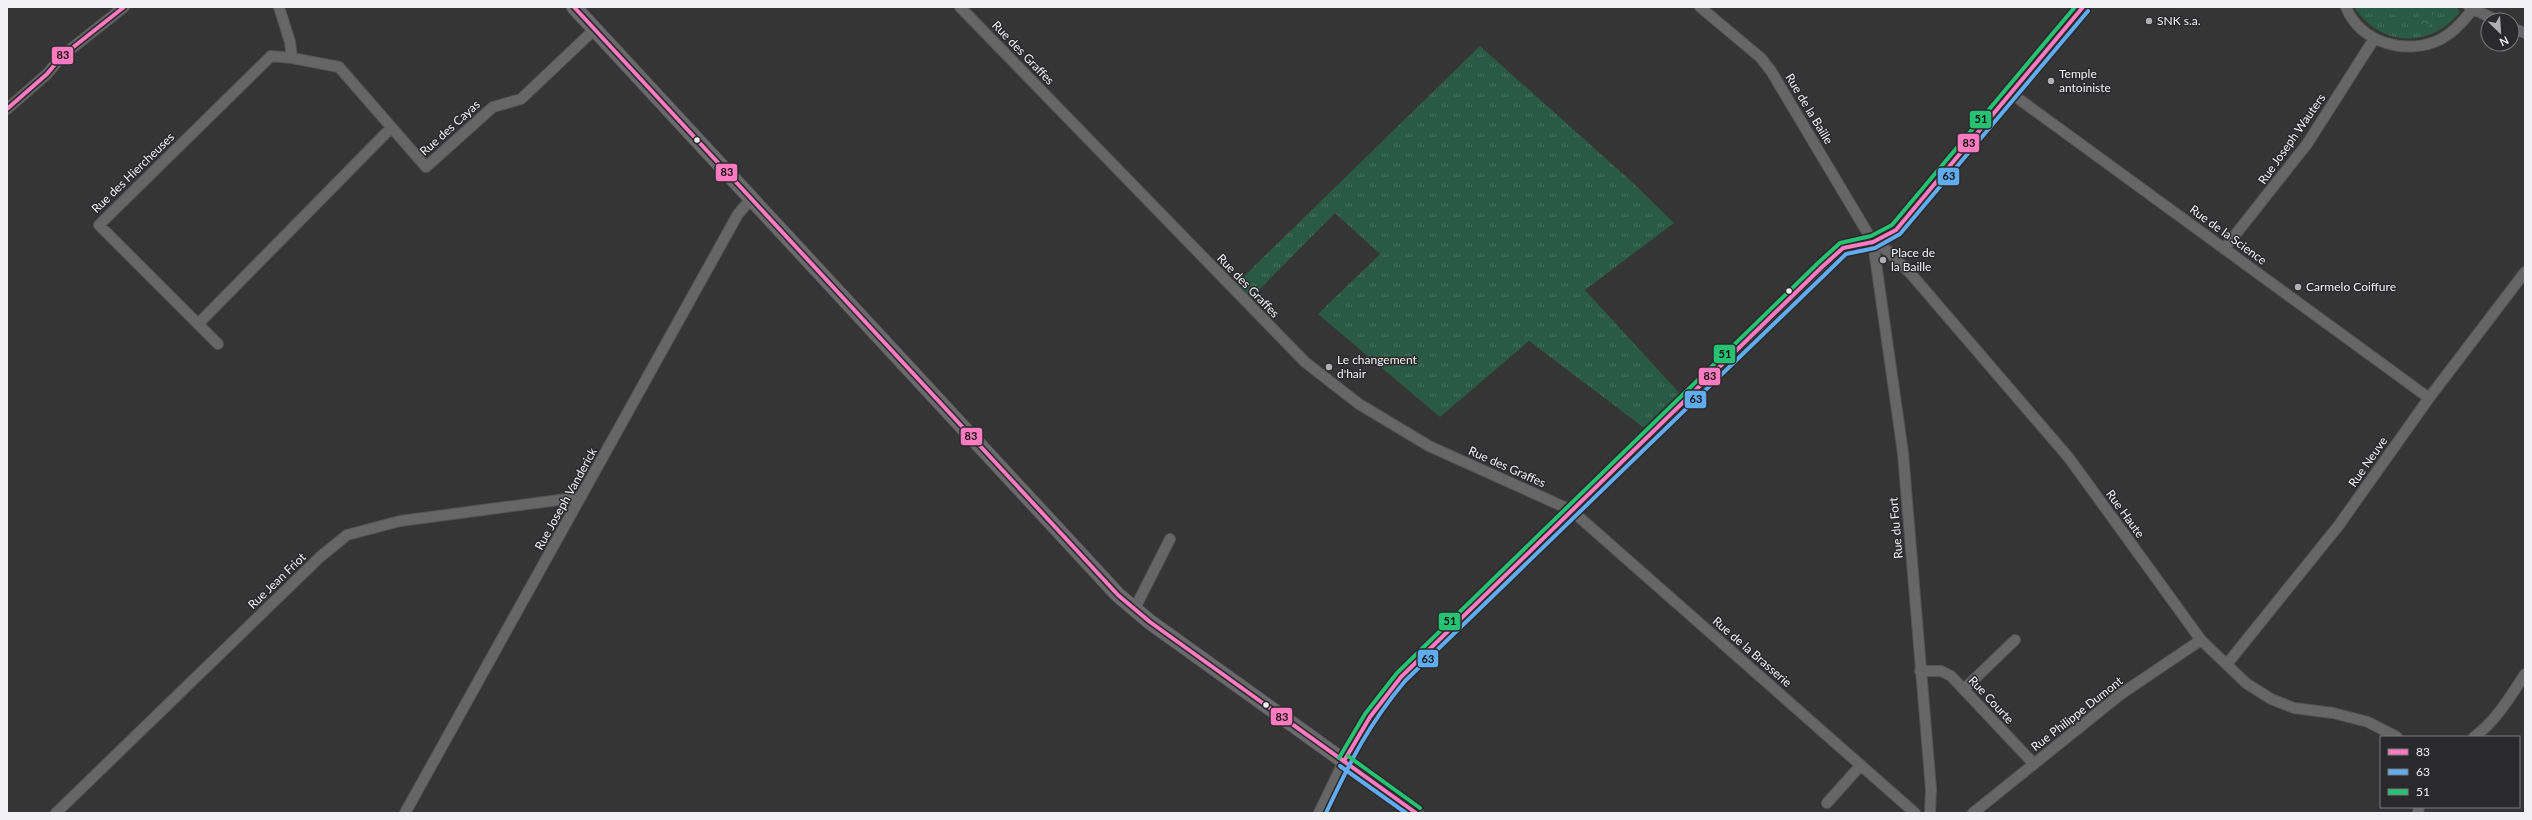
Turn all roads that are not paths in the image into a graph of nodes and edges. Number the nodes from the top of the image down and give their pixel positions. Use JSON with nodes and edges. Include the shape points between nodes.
{"nodes":[{"id":1,"x":124,"y":7,"type":"edge"},
{"id":2,"x":279,"y":7,"type":"edge"},
{"id":3,"x":574,"y":7,"type":"edge"},
{"id":4,"x":960,"y":7,"type":"edge"},
{"id":5,"x":1700,"y":7,"type":"edge"},
{"id":6,"x":2083,"y":7,"type":"edge"},
{"id":7,"x":2346,"y":7,"type":"edge"},
{"id":8,"x":2474,"y":8,"type":"edge"},
{"id":9,"x":595,"y":29,"type":"junction"},
{"id":10,"x":2374,"y":39,"type":"junction"},
{"id":11,"x":292,"y":58,"type":"junction"},
{"id":12,"x":2012,"y":94,"type":"junction"},
{"id":13,"x":7,"y":109,"type":"edge"},
{"id":14,"x":391,"y":128,"type":"junction"},
{"id":15,"x":751,"y":199,"type":"junction"},
{"id":16,"x":1872,"y":242,"type":"junction"},
{"id":17,"x":2224,"y":249,"type":"junction"},
{"id":18,"x":2525,"y":272,"type":"edge"},
{"id":19,"x":198,"y":324,"type":"junction"},
{"id":20,"x":218,"y":344,"type":"dead end"},
{"id":21,"x":2429,"y":398,"type":"junction"},
{"id":22,"x":581,"y":497,"type":"junction"},
{"id":23,"x":1571,"y":510,"type":"junction"},
{"id":24,"x":1170,"y":539,"type":"dead end"},
{"id":25,"x":1134,"y":610,"type":"junction"},
{"id":26,"x":2015,"y":640,"type":"dead end"},
{"id":27,"x":2201,"y":640,"type":"junction"},
{"id":28,"x":2228,"y":664,"type":"junction"},
{"id":29,"x":1920,"y":671,"type":"junction"},
{"id":30,"x":2525,"y":674,"type":"edge"},
{"id":31,"x":1964,"y":689,"type":"junction"},
{"id":32,"x":2395,"y":736,"type":"edge"},
{"id":33,"x":2475,"y":736,"type":"edge"},
{"id":34,"x":1344,"y":760,"type":"junction"},
{"id":35,"x":2034,"y":764,"type":"junction"},
{"id":36,"x":1860,"y":765,"type":"junction"},
{"id":37,"x":1827,"y":803,"type":"dead end"},
{"id":38,"x":1912,"y":812,"type":"edge"},
{"id":39,"x":56,"y":813,"type":"edge"},
{"id":40,"x":405,"y":813,"type":"edge"},
{"id":41,"x":1319,"y":813,"type":"edge"},
{"id":42,"x":1416,"y":813,"type":"edge"},
{"id":43,"x":1930,"y":813,"type":"edge"},
{"id":44,"x":1973,"y":813,"type":"edge"}],
"edges":[{"from":1,"to":13,"type":"street","via":[[62,56],[47,74]]},
{"from":2,"to":11,"type":"street","via":[[290,42]]},
{"from":3,"to":9,"type":"main road"},
{"from":4,"to":23,"type":"street","name":"Rue des Graffes","via":[[1305,362],[1359,404],[1429,446]]},
{"from":5,"to":16,"type":"street","name":"Rue de la Baille","via":[[1761,58]]},
{"from":6,"to":12,"type":"street"},
{"from":7,"to":10,"type":"street","via":[[2358,24]]},
{"from":8,"to":10,"type":"street","via":[[2455,29],[2441,39],[2418,47],[2396,46]]},
{"from":9,"to":14,"type":"street","name":"Rue des Cayas","via":[[521,99],[493,108],[426,167]]},
{"from":9,"to":15,"type":"main road"},
{"from":10,"to":17,"type":"street","name":"Rue Joseph Wauters","via":[[2307,144]]},
{"from":11,"to":14,"type":"street","name":"Rue des Cayas","via":[[339,67]]},
{"from":11,"to":19,"type":"street","name":"Rue des Hiercheuses","via":[[271,56],[99,224]]},
{"from":12,"to":16,"type":"street","via":[[1896,230]]},
{"from":12,"to":17,"type":"street","name":"Rue de la Science"},
{"from":14,"to":19,"type":"street"},
{"from":15,"to":22,"type":"street","name":"Rue Joseph Vanderick","via":[[738,214]]},
{"from":15,"to":25,"type":"main road","via":[[1099,576]]},
{"from":16,"to":23,"type":"street","via":[[1843,248]]},
{"from":16,"to":27,"type":"street","name":"Rue Haute","via":[[1888,251],[1912,274],[2069,458]]},
{"from":16,"to":29,"type":"street","name":"Rue du Fort","via":[[1903,453]]},
{"from":17,"to":21,"type":"street","name":"Rue de la Science"},
{"from":18,"to":21,"type":"street","name":"Rue Neuve"},
{"from":19,"to":20,"type":"street","name":"Rue des Hiercheuses"},
{"from":21,"to":28,"type":"street","name":"Rue Neuve","via":[[2339,525]]},
{"from":22,"to":39,"type":"street","name":"Rue Jean Friot","via":[[400,521],[348,535],[315,563]]},
{"from":22,"to":40,"type":"street","name":"Rue Joseph Vanderick"},
{"from":23,"to":34,"type":"street","via":[[1401,677],[1378,704]]},
{"from":23,"to":36,"type":"street","name":"Rue de la Brasserie"},
{"from":24,"to":25,"type":"street"},
{"from":25,"to":34,"type":"main road"},
{"from":26,"to":31,"type":"street"},
{"from":27,"to":28,"type":"street","name":"Rue Haute"},
{"from":27,"to":35,"type":"street","name":"Rue Philippe Dumont","via":[[2121,694]]},
{"from":28,"to":32,"type":"street","name":"Rue Haute","via":[[2246,683],[2271,699],[2294,708],[2332,713],[2368,722]]},
{"from":29,"to":31,"type":"street","name":"Rue Courte","via":[[1941,671],[1951,676]]},
{"from":29,"to":43,"type":"street","name":"Rue du Fort","via":[[1931,789]]},
{"from":30,"to":33,"type":"street","via":[[2506,703]]},
{"from":31,"to":35,"type":"street","name":"Rue Courte"},
{"from":34,"to":41,"type":"street"},
{"from":34,"to":42,"type":"main road"},
{"from":35,"to":44,"type":"street","name":"Rue Philippe Dumont"},
{"from":36,"to":37,"type":"street"},
{"from":36,"to":38,"type":"street","name":"Rue de la Brasserie"}]}
